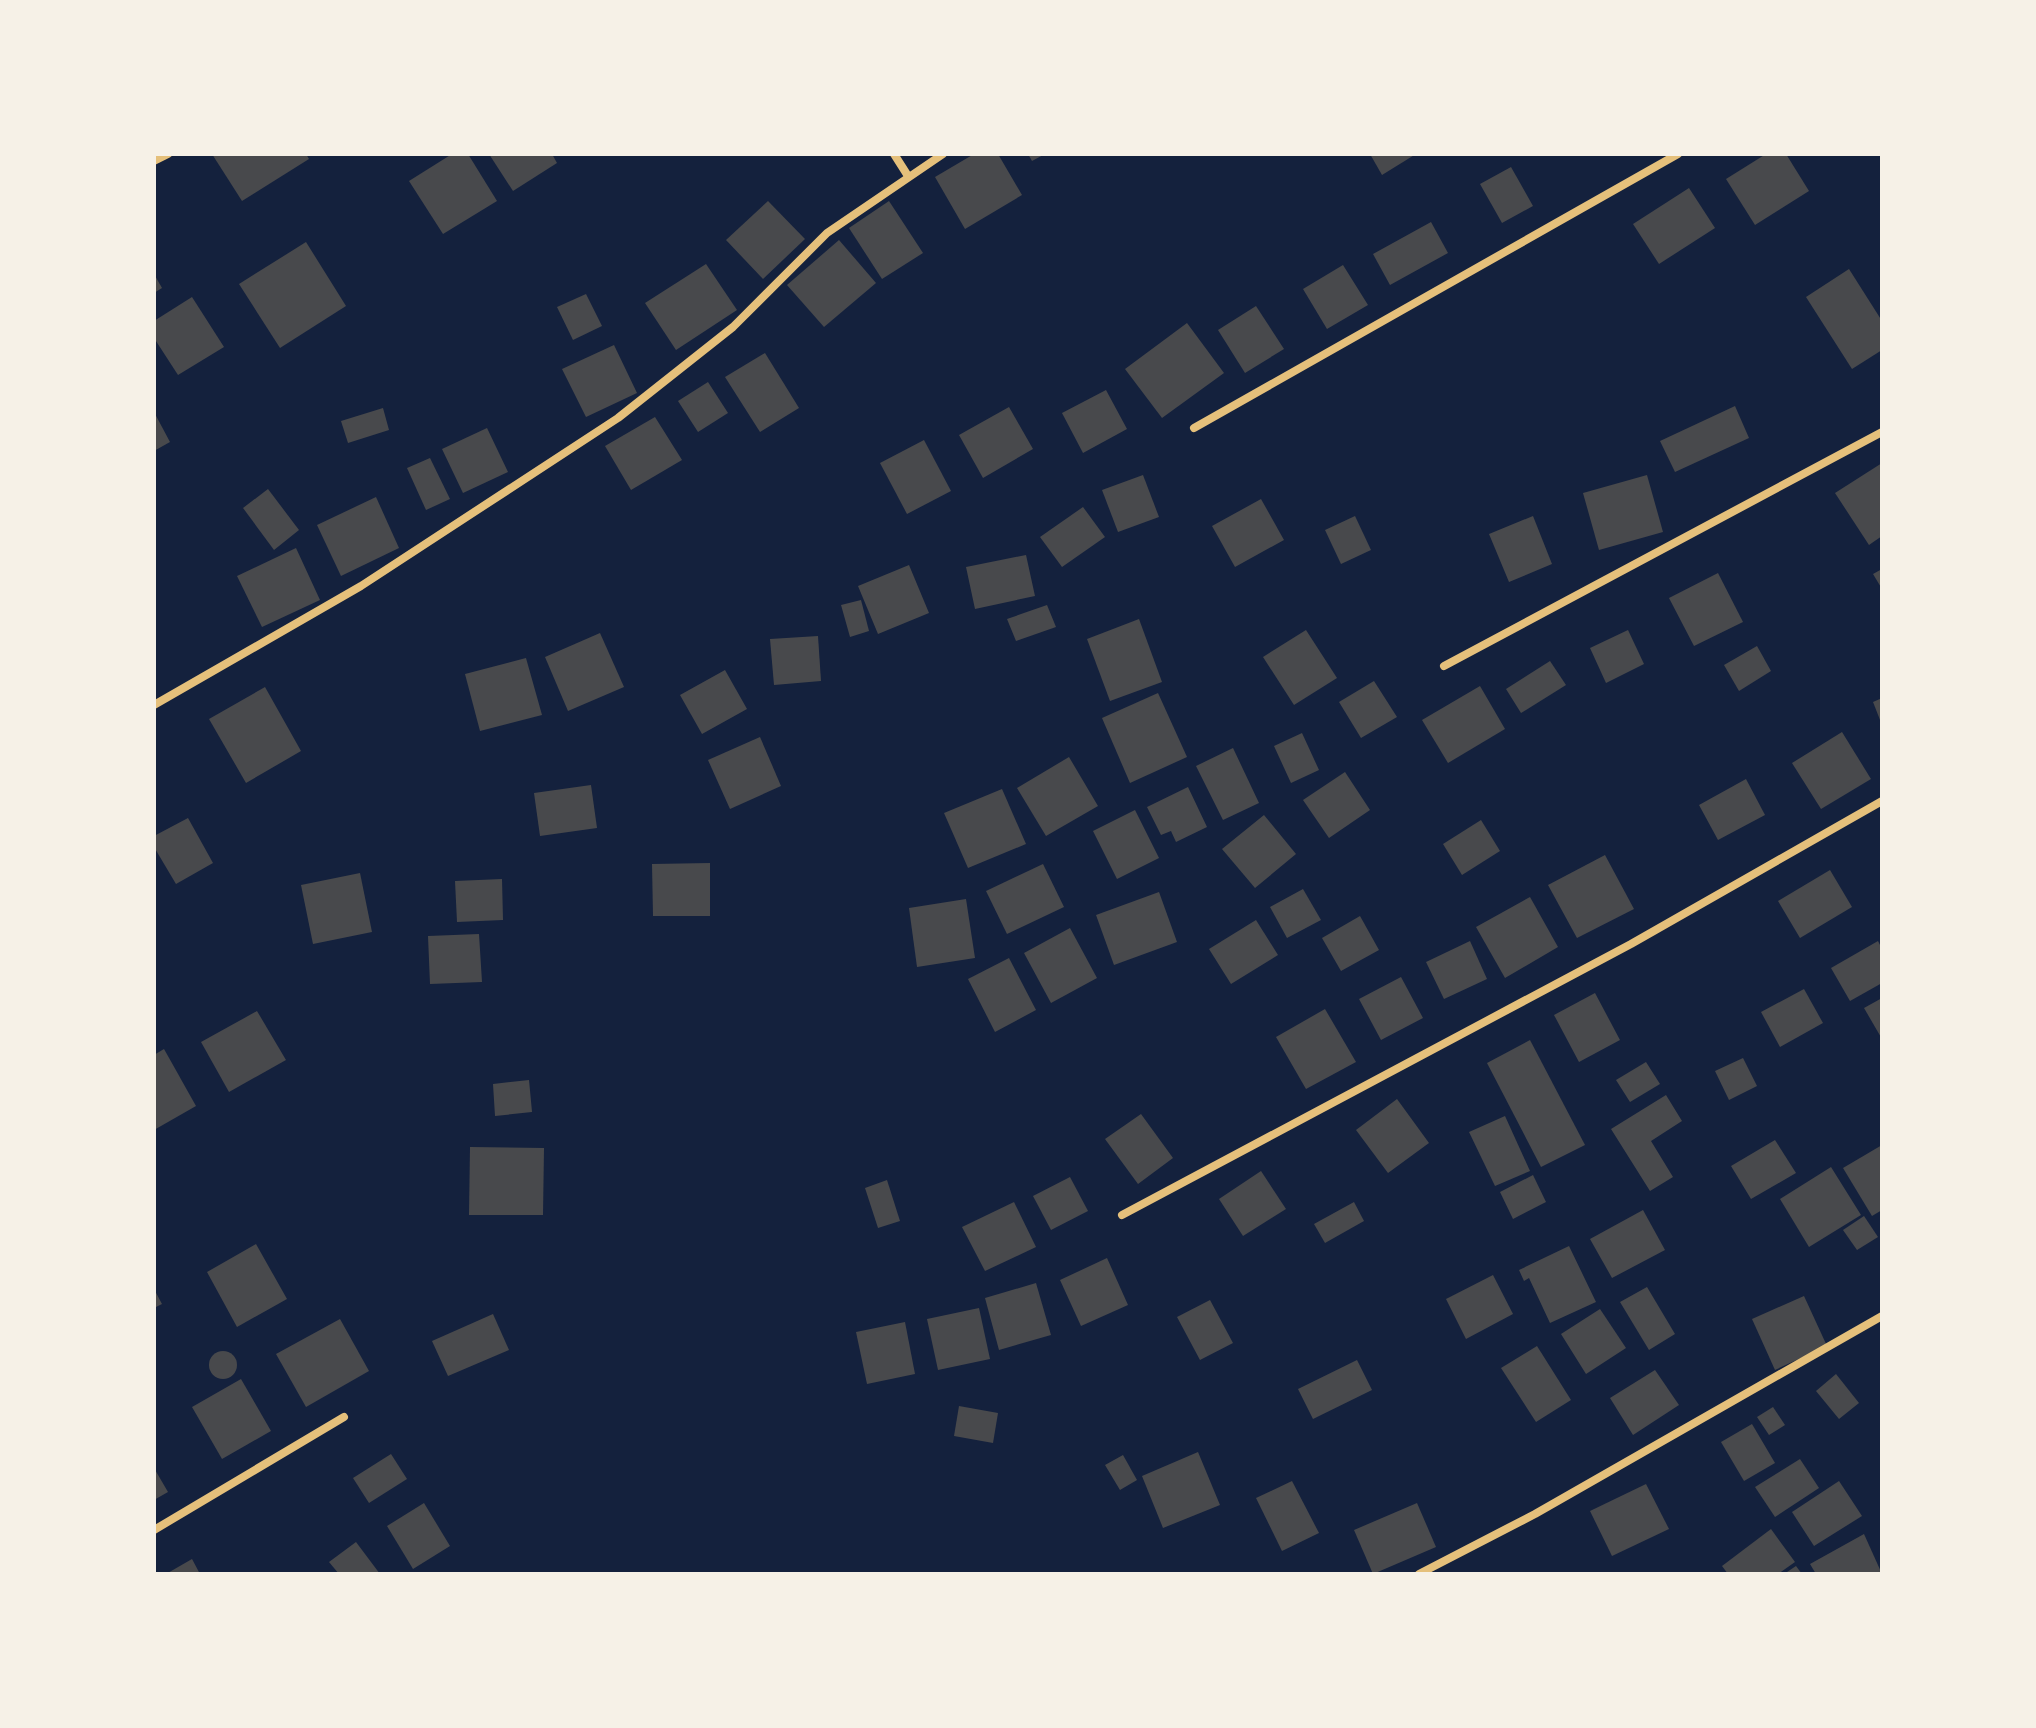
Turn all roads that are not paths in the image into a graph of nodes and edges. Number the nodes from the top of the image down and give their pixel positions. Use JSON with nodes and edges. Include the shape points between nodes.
{"nodes":[{"id":1,"x":168,"y":154,"type":"edge"},
{"id":2,"x":894,"y":154,"type":"edge"},
{"id":3,"x":943,"y":154,"type":"edge"},
{"id":4,"x":1678,"y":154,"type":"edge"},
{"id":5,"x":154,"y":161,"type":"edge"},
{"id":6,"x":908,"y":176,"type":"junction"},
{"id":7,"x":1194,"y":428,"type":"dead end"},
{"id":8,"x":1882,"y":432,"type":"edge"},
{"id":9,"x":1444,"y":666,"type":"dead end"},
{"id":10,"x":154,"y":705,"type":"edge"},
{"id":11,"x":1882,"y":801,"type":"edge"},
{"id":12,"x":1122,"y":1215,"type":"dead end"},
{"id":13,"x":1882,"y":1316,"type":"edge"},
{"id":14,"x":344,"y":1417,"type":"dead end"},
{"id":15,"x":154,"y":1530,"type":"edge"},
{"id":16,"x":1419,"y":1574,"type":"edge"}],
"edges":[{"from":1,"to":5,"type":"street"},
{"from":2,"to":6,"type":"street"},
{"from":3,"to":6,"type":"street"},
{"from":4,"to":7,"type":"street"},
{"from":6,"to":10,"type":"street","via":[[827,233],[733,327],[618,418],[361,586]]},
{"from":8,"to":9,"type":"street"},
{"from":11,"to":12,"type":"street","via":[[1631,944]]},
{"from":13,"to":16,"type":"street","via":[[1535,1514]]},
{"from":14,"to":15,"type":"street"}]}
